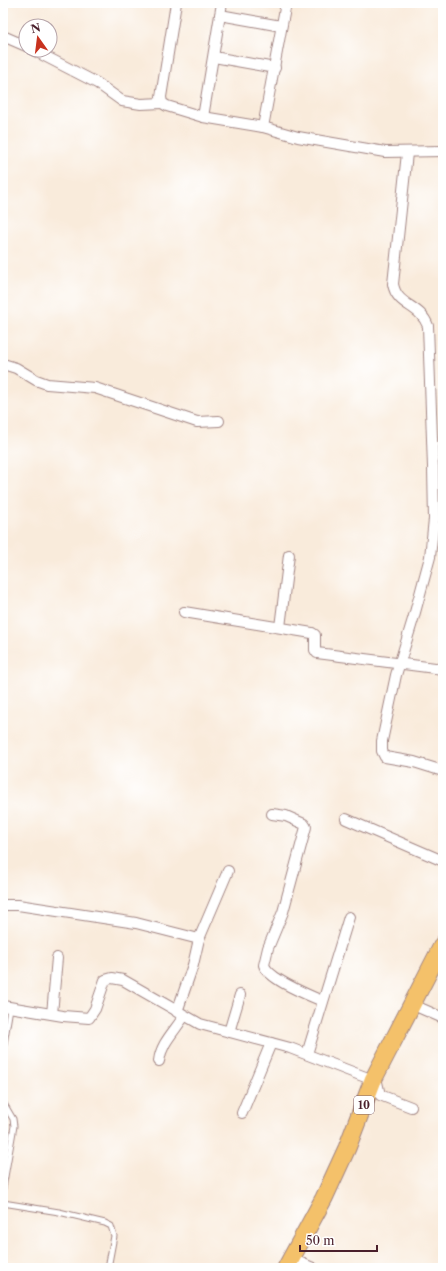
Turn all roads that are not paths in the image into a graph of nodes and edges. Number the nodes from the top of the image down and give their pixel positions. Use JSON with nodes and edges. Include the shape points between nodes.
{"nodes":[{"id":1,"x":176,"y":3,"type":"edge"},
{"id":2,"x":222,"y":3,"type":"edge"},
{"id":3,"x":286,"y":3,"type":"edge"},
{"id":4,"x":220,"y":16,"type":"junction"},
{"id":5,"x":281,"y":26,"type":"junction"},
{"id":6,"x":3,"y":36,"type":"edge"},
{"id":7,"x":18,"y":43,"type":"edge"},
{"id":8,"x":214,"y":57,"type":"junction"},
{"id":9,"x":48,"y":58,"type":"edge"},
{"id":10,"x":275,"y":68,"type":"junction"},
{"id":11,"x":162,"y":103,"type":"junction"},
{"id":12,"x":203,"y":117,"type":"junction"},
{"id":13,"x":263,"y":127,"type":"junction"},
{"id":14,"x":443,"y":151,"type":"edge"},
{"id":15,"x":407,"y":152,"type":"junction"},
{"id":16,"x":3,"y":364,"type":"edge"},
{"id":17,"x":218,"y":421,"type":"dead end"},
{"id":18,"x":438,"y":519,"type":"edge"},
{"id":19,"x":289,"y":555,"type":"dead end"},
{"id":20,"x":184,"y":612,"type":"dead end"},
{"id":21,"x":280,"y":627,"type":"junction"},
{"id":22,"x":399,"y":663,"type":"junction"},
{"id":23,"x":443,"y":669,"type":"edge"},
{"id":24,"x":443,"y":771,"type":"edge"},
{"id":25,"x":272,"y":814,"type":"dead end"},
{"id":26,"x":346,"y":819,"type":"dead end"},
{"id":27,"x":443,"y":861,"type":"edge"},
{"id":28,"x":228,"y":871,"type":"dead end"},
{"id":29,"x":3,"y":905,"type":"edge"},
{"id":30,"x":349,"y":917,"type":"dead end"},
{"id":31,"x":199,"y":939,"type":"junction"},
{"id":32,"x":443,"y":944,"type":"edge"},
{"id":33,"x":57,"y":958,"type":"dead end"},
{"id":34,"x":240,"y":995,"type":"dead end"},
{"id":35,"x":322,"y":1001,"type":"junction"},
{"id":36,"x":412,"y":1004,"type":"junction"},
{"id":37,"x":7,"y":1007,"type":"edge"},
{"id":38,"x":52,"y":1014,"type":"junction"},
{"id":39,"x":181,"y":1014,"type":"junction"},
{"id":40,"x":443,"y":1018,"type":"edge"},
{"id":41,"x":229,"y":1032,"type":"junction"},
{"id":42,"x":271,"y":1043,"type":"junction"},
{"id":43,"x":3,"y":1050,"type":"edge"},
{"id":44,"x":307,"y":1054,"type":"junction"},
{"id":45,"x":159,"y":1061,"type":"dead end"},
{"id":46,"x":373,"y":1080,"type":"junction"},
{"id":47,"x":3,"y":1102,"type":"edge"},
{"id":48,"x":411,"y":1107,"type":"dead end"},
{"id":49,"x":242,"y":1113,"type":"dead end"},
{"id":50,"x":3,"y":1188,"type":"edge"},
{"id":51,"x":3,"y":1202,"type":"edge"},
{"id":52,"x":289,"y":1263,"type":"edge"},
{"id":53,"x":108,"y":1268,"type":"edge"},
{"id":54,"x":313,"y":1268,"type":"edge"}],
"edges":[{"from":1,"to":11,"type":"street","via":[[164,72]]},
{"from":2,"to":4,"type":"street"},
{"from":3,"to":5,"type":"street"},
{"from":4,"to":5,"type":"street"},
{"from":4,"to":8,"type":"street"},
{"from":5,"to":10,"type":"street"},
{"from":6,"to":7,"type":"street"},
{"from":8,"to":10,"type":"street"},
{"from":8,"to":12,"type":"street"},
{"from":9,"to":11,"type":"street","via":[[93,81],[122,101],[141,104]]},
{"from":10,"to":13,"type":"street"},
{"from":11,"to":12,"type":"street"},
{"from":12,"to":13,"type":"street"},
{"from":13,"to":15,"type":"street","via":[[298,137],[385,152]]},
{"from":14,"to":15,"type":"street"},
{"from":15,"to":18,"type":"street","via":[[393,284],[397,297],[420,313],[428,326]]},
{"from":16,"to":17,"type":"street","via":[[47,384],[96,388],[197,422]]},
{"from":18,"to":22,"type":"street","via":[[414,616]]},
{"from":19,"to":21,"type":"street"},
{"from":20,"to":21,"type":"street"},
{"from":21,"to":22,"type":"street","via":[[314,634],[317,653]]},
{"from":22,"to":23,"type":"street"},
{"from":22,"to":24,"type":"street","via":[[382,741],[384,754],[389,758]]},
{"from":25,"to":35,"type":"street","via":[[286,816],[306,827],[283,912],[264,965],[269,973],[281,981]]},
{"from":26,"to":27,"type":"street"},
{"from":28,"to":31,"type":"street"},
{"from":29,"to":31,"type":"street","via":[[18,905],[136,923]]},
{"from":30,"to":35,"type":"street"},
{"from":31,"to":39,"type":"street"},
{"from":32,"to":36,"type":"highway","number":"10"},
{"from":33,"to":38,"type":"street"},
{"from":34,"to":41,"type":"street"},
{"from":35,"to":44,"type":"street"},
{"from":36,"to":40,"type":"street"},
{"from":36,"to":46,"type":"highway","number":"10"},
{"from":37,"to":38,"type":"street"},
{"from":37,"to":43,"type":"lane"},
{"from":38,"to":39,"type":"street","via":[[89,1018],[95,1009],[102,984],[112,978],[129,983]]},
{"from":39,"to":41,"type":"street","via":[[200,1024]]},
{"from":39,"to":45,"type":"street","via":[[160,1052]]},
{"from":41,"to":42,"type":"street"},
{"from":42,"to":44,"type":"street"},
{"from":42,"to":49,"type":"street"},
{"from":44,"to":46,"type":"street"},
{"from":46,"to":48,"type":"street","via":[[377,1082],[380,1095]]},
{"from":46,"to":52,"type":"highway","number":"10","via":[[347,1148]]},
{"from":47,"to":50,"type":"lane","via":[[13,1119],[14,1126]]},
{"from":51,"to":53,"type":"lane","via":[[59,1212],[111,1226],[114,1236]]},
{"from":52,"to":54,"type":"street"}]}
